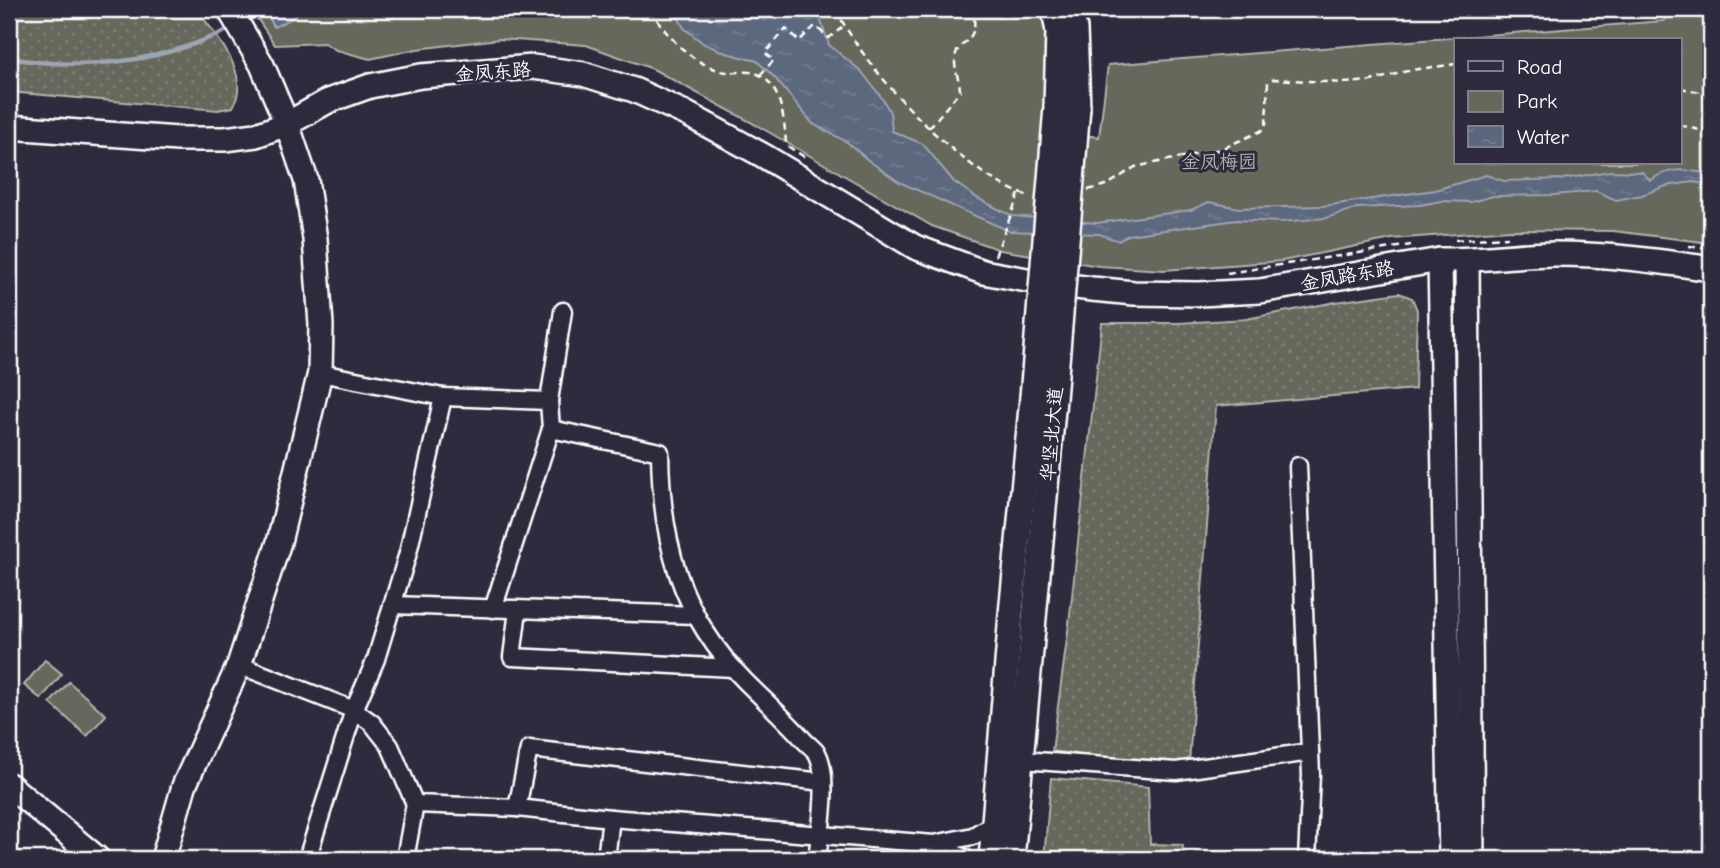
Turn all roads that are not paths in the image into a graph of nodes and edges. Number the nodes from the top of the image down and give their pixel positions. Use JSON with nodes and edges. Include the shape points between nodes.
{"nodes":[{"id":1,"x":229,"y":9,"type":"edge"},
{"id":2,"x":1054,"y":9,"type":"edge"},
{"id":3,"x":1072,"y":9,"type":"edge"},
{"id":4,"x":1067,"y":107,"type":"junction"},
{"id":5,"x":288,"y":124,"type":"junction"},
{"id":6,"x":9,"y":127,"type":"edge"},
{"id":7,"x":1444,"y":250,"type":"junction"},
{"id":8,"x":1467,"y":260,"type":"junction"},
{"id":9,"x":989,"y":264,"type":"joint"},
{"id":10,"x":1711,"y":269,"type":"edge"},
{"id":11,"x":564,"y":311,"type":"dead end"},
{"id":12,"x":320,"y":373,"type":"junction"},
{"id":13,"x":443,"y":397,"type":"junction"},
{"id":14,"x":1043,"y":398,"type":"junction"},
{"id":15,"x":549,"y":401,"type":"junction"},
{"id":16,"x":551,"y":429,"type":"junction"},
{"id":17,"x":1298,"y":466,"type":"dead end"},
{"id":18,"x":392,"y":605,"type":"junction"},
{"id":19,"x":493,"y":609,"type":"junction"},
{"id":20,"x":518,"y":610,"type":"junction"},
{"id":21,"x":696,"y":615,"type":"junction"},
{"id":22,"x":239,"y":665,"type":"junction"},
{"id":23,"x":733,"y":668,"type":"junction"},
{"id":24,"x":354,"y":710,"type":"junction"},
{"id":25,"x":1310,"y":752,"type":"junction"},
{"id":26,"x":1022,"y":760,"type":"junction"},
{"id":27,"x":823,"y":782,"type":"junction"},
{"id":28,"x":9,"y":785,"type":"edge"},
{"id":29,"x":415,"y":804,"type":"junction"},
{"id":30,"x":517,"y":808,"type":"junction"},
{"id":31,"x":611,"y":818,"type":"junction"},
{"id":32,"x":995,"y":823,"type":"junction"},
{"id":33,"x":820,"y":835,"type":"junction"},
{"id":34,"x":933,"y":852,"type":"edge"},
{"id":35,"x":98,"y":859,"type":"edge"},
{"id":36,"x":163,"y":859,"type":"edge"},
{"id":37,"x":307,"y":859,"type":"edge"},
{"id":38,"x":405,"y":859,"type":"edge"},
{"id":39,"x":606,"y":859,"type":"edge"},
{"id":40,"x":817,"y":859,"type":"edge"},
{"id":41,"x":966,"y":859,"type":"edge"},
{"id":42,"x":991,"y":859,"type":"edge"},
{"id":43,"x":1012,"y":859,"type":"edge"},
{"id":44,"x":1307,"y":859,"type":"edge"},
{"id":45,"x":1451,"y":859,"type":"edge"},
{"id":46,"x":1472,"y":859,"type":"edge"}],
"edges":[{"from":1,"to":5,"type":"street","via":[[262,65]]},
{"from":2,"to":4,"type":"street","name":"华坚北大道"},
{"from":3,"to":4,"type":"street","name":"华坚北大道","via":[[1075,29]]},
{"from":4,"to":14,"type":"street","name":"华坚北大道","bridge":true},
{"from":5,"to":6,"type":"street","name":"金凤东路","via":[[225,139]]},
{"from":5,"to":9,"type":"street","name":"金凤东路","via":[[338,97],[421,76],[533,66],[583,74],[687,114],[915,247]]},
{"from":5,"to":12,"type":"street","via":[[306,180],[315,239]]},
{"from":7,"to":8,"type":"street","name":"金凤路东路"},
{"from":7,"to":9,"type":"street","name":"金凤路东路","via":[[1260,291],[1199,294],[1134,293],[1038,282]]},
{"from":7,"to":45,"type":"street"},
{"from":8,"to":10,"type":"street","name":"金凤路东路","via":[[1552,254],[1633,258]]},
{"from":8,"to":46,"type":"street"},
{"from":11,"to":15,"type":"street"},
{"from":12,"to":13,"type":"street"},
{"from":12,"to":22,"type":"street","via":[[279,542]]},
{"from":13,"to":15,"type":"street"},
{"from":13,"to":18,"type":"street"},
{"from":14,"to":26,"type":"street","name":"华坚北大道"},
{"from":14,"to":32,"type":"street","name":"华坚北大道","via":[[1010,628]]},
{"from":15,"to":16,"type":"street"},
{"from":16,"to":19,"type":"street"},
{"from":16,"to":21,"type":"street","via":[[660,452],[660,490],[672,559]]},
{"from":17,"to":25,"type":"street"},
{"from":18,"to":19,"type":"street"},
{"from":18,"to":24,"type":"street"},
{"from":19,"to":20,"type":"street"},
{"from":20,"to":21,"type":"street"},
{"from":20,"to":23,"type":"street","via":[[512,657]]},
{"from":21,"to":23,"type":"street"},
{"from":22,"to":24,"type":"street"},
{"from":22,"to":36,"type":"street","via":[[184,786]]},
{"from":23,"to":27,"type":"street","via":[[817,754]]},
{"from":24,"to":29,"type":"street","via":[[372,723],[390,746]]},
{"from":24,"to":37,"type":"street"},
{"from":25,"to":26,"type":"street","via":[[1177,771]]},
{"from":25,"to":44,"type":"street"},
{"from":26,"to":43,"type":"street","name":"华坚北大道"},
{"from":27,"to":30,"type":"street","via":[[529,749]]},
{"from":27,"to":33,"type":"street"},
{"from":28,"to":35,"type":"street"},
{"from":29,"to":30,"type":"street"},
{"from":29,"to":38,"type":"street"},
{"from":30,"to":31,"type":"street"},
{"from":31,"to":33,"type":"street"},
{"from":31,"to":39,"type":"street"},
{"from":32,"to":34,"type":"street"},
{"from":32,"to":42,"type":"street","name":"华坚北大道"},
{"from":33,"to":34,"type":"street"},
{"from":33,"to":40,"type":"street"},
{"from":34,"to":41,"type":"street"}]}
